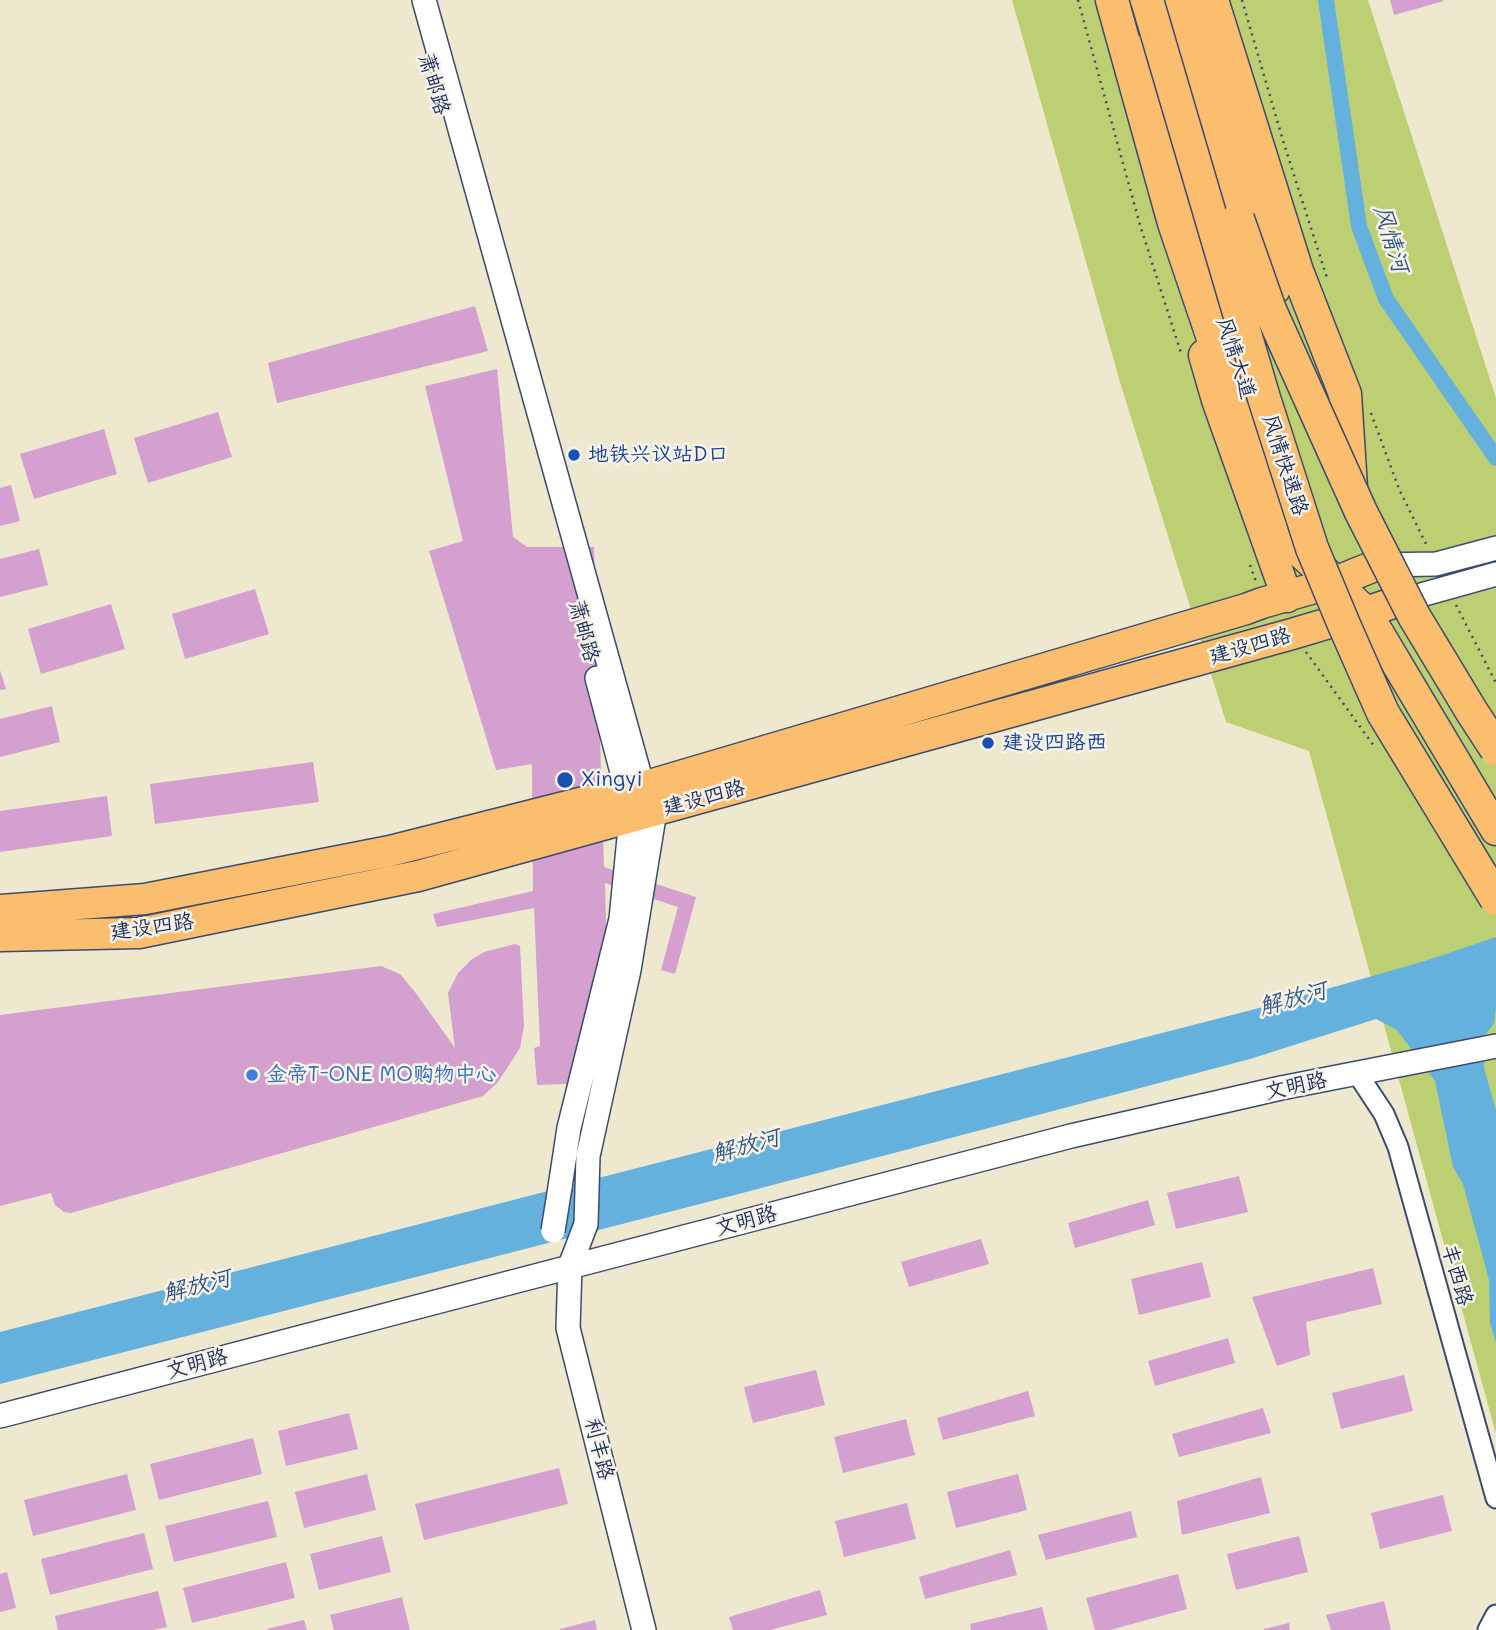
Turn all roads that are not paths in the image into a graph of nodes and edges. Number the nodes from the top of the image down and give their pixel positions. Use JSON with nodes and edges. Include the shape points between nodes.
{"nodes":[{"id":1,"x":410,"y":0,"type":"edge"},
{"id":2,"x":424,"y":0,"type":"edge"},
{"id":3,"x":1100,"y":0,"type":"edge"},
{"id":4,"x":1112,"y":0,"type":"edge"},
{"id":5,"x":1126,"y":0,"type":"edge"},
{"id":6,"x":1147,"y":0,"type":"edge"},
{"id":7,"x":1174,"y":0,"type":"edge"},
{"id":8,"x":1194,"y":0,"type":"edge"},
{"id":9,"x":1212,"y":0,"type":"edge"},
{"id":10,"x":1353,"y":514,"type":"junction"},
{"id":11,"x":1496,"y":548,"type":"edge"},
{"id":12,"x":1377,"y":565,"type":"junction"},
{"id":13,"x":1496,"y":575,"type":"edge"},
{"id":14,"x":1335,"y":582,"type":"junction"},
{"id":15,"x":1287,"y":597,"type":"junction"},
{"id":16,"x":1396,"y":602,"type":"junction"},
{"id":17,"x":1366,"y":612,"type":"junction"},
{"id":18,"x":1496,"y":749,"type":"edge"},
{"id":19,"x":1496,"y":769,"type":"edge"},
{"id":20,"x":639,"y":802,"type":"junction"},
{"id":21,"x":1496,"y":830,"type":"edge"},
{"id":22,"x":1496,"y":899,"type":"edge"},
{"id":23,"x":0,"y":910,"type":"edge"},
{"id":24,"x":0,"y":936,"type":"edge"},
{"id":25,"x":1496,"y":1046,"type":"edge"},
{"id":26,"x":1357,"y":1073,"type":"junction"},
{"id":27,"x":570,"y":1266,"type":"junction"},
{"id":28,"x":0,"y":1416,"type":"edge"},
{"id":29,"x":1496,"y":1498,"type":"edge"},
{"id":30,"x":1496,"y":1615,"type":"edge"},
{"id":31,"x":644,"y":1630,"type":"edge"},
{"id":32,"x":1488,"y":1630,"type":"edge"}],
"edges":[{"from":1,"to":20,"type":"street","name":"萧邮路"},
{"from":2,"to":20,"type":"street","name":"萧邮路","via":[[552,458]]},
{"from":3,"to":15,"type":"main road","via":[[1217,400]]},
{"from":4,"to":14,"type":"highway","via":[[1174,223],[1262,483],[1289,541]]},
{"from":5,"to":14,"type":"main road","name":"风情大道","via":[[1244,386],[1276,474],[1325,551]]},
{"from":6,"to":22,"type":"highway","name":"风情快速路","bridge":true,"via":[[1312,548],[1383,713]]},
{"from":7,"to":18,"type":"highway","bridge":true,"via":[[1238,219],[1270,310],[1408,605]]},
{"from":8,"to":10,"type":"main road","via":[[1266,251],[1310,433]]},
{"from":9,"to":10,"type":"highway","via":[[1297,271],[1345,394]]},
{"from":10,"to":12,"type":"main road"},
{"from":11,"to":12,"type":"street","via":[[1436,564]]},
{"from":12,"to":14,"type":"main road","name":"建设四路"},
{"from":12,"to":16,"type":"main road"},
{"from":13,"to":16,"type":"street"},
{"from":14,"to":15,"type":"main road","name":"建设四路"},
{"from":14,"to":17,"type":"main road","name":"风情大道"},
{"from":15,"to":20,"type":"main road","name":"建设四路"},
{"from":16,"to":17,"type":"main road","name":"建设四路"},
{"from":16,"to":19,"type":"main road"},
{"from":17,"to":20,"type":"main road","name":"建设四路"},
{"from":17,"to":21,"type":"main road","name":"风情大道"},
{"from":20,"to":23,"type":"main road","name":"建设四路","via":[[145,899]]},
{"from":20,"to":24,"type":"main road","name":"建设四路","via":[[418,876],[139,933]]},
{"from":20,"to":27,"type":"street","via":[[629,970],[588,1156],[586,1224]]},
{"from":20,"to":27,"type":"street","name":"萧邮路","bridge":true,"via":[[621,919],[569,1128],[553,1231]]},
{"from":25,"to":26,"type":"street","name":"文明路"},
{"from":26,"to":27,"type":"street","name":"文明路","via":[[1071,1136]]},
{"from":26,"to":29,"type":"street","name":"丰西路","via":[[1384,1114],[1398,1147]]},
{"from":27,"to":28,"type":"street","name":"文明路"},
{"from":27,"to":31,"type":"street","name":"利丰路","via":[[568,1328]]},
{"from":30,"to":32,"type":"street"}]}
